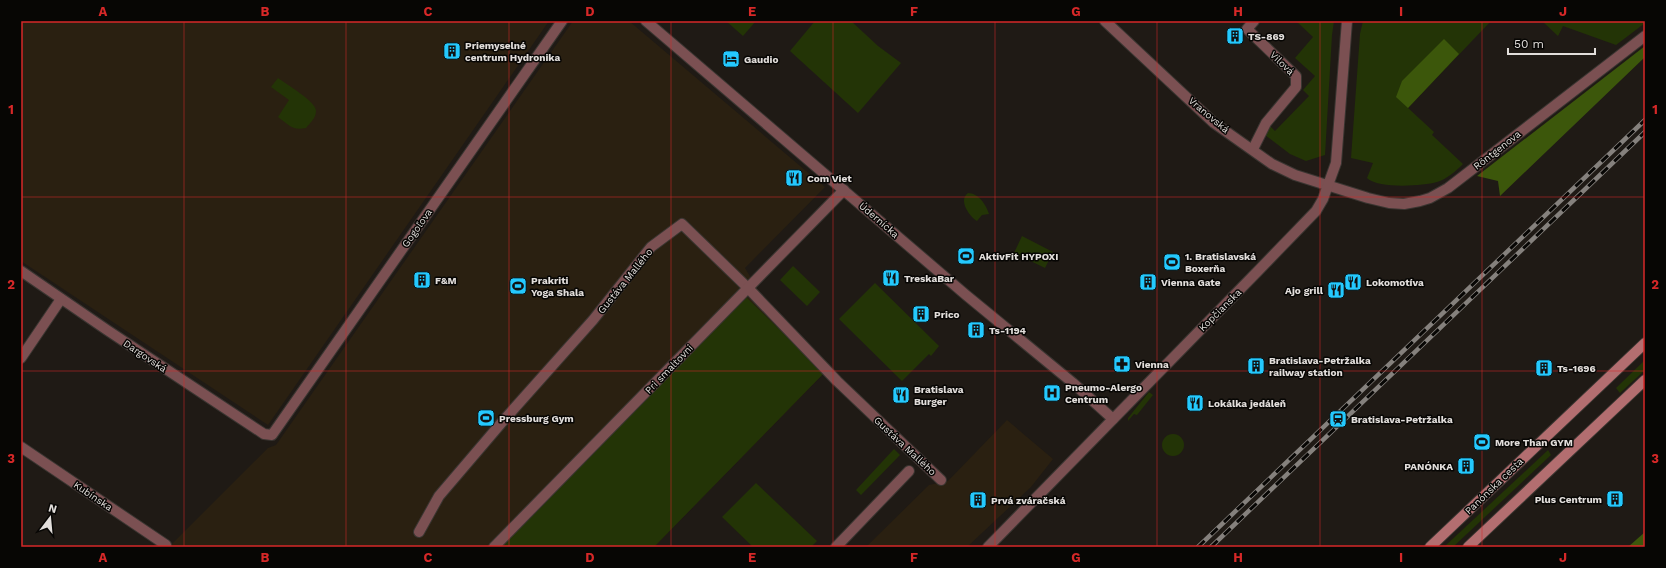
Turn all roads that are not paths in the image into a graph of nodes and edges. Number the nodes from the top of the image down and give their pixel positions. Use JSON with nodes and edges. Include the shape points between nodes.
{"nodes":[{"id":1,"x":562,"y":21,"type":"edge"},
{"id":2,"x":646,"y":21,"type":"edge"},
{"id":3,"x":1105,"y":21,"type":"edge"},
{"id":4,"x":1254,"y":21,"type":"edge"},
{"id":5,"x":1347,"y":21,"type":"edge"},
{"id":6,"x":1645,"y":36,"type":"edge"},
{"id":7,"x":1252,"y":149,"type":"junction"},
{"id":8,"x":1329,"y":185,"type":"junction"},
{"id":9,"x":844,"y":190,"type":"junction"},
{"id":10,"x":21,"y":271,"type":"edge"},
{"id":11,"x":748,"y":288,"type":"junction"},
{"id":12,"x":61,"y":299,"type":"junction"},
{"id":13,"x":1645,"y":343,"type":"edge"},
{"id":14,"x":21,"y":358,"type":"edge"},
{"id":15,"x":1645,"y":380,"type":"edge"},
{"id":16,"x":1113,"y":419,"type":"junction"},
{"id":17,"x":272,"y":435,"type":"joint"},
{"id":18,"x":21,"y":447,"type":"edge"},
{"id":19,"x":909,"y":471,"type":"dead end"},
{"id":20,"x":941,"y":480,"type":"dead end"},
{"id":21,"x":419,"y":532,"type":"dead end"},
{"id":22,"x":166,"y":545,"type":"dead end"},
{"id":23,"x":494,"y":547,"type":"edge"},
{"id":24,"x":836,"y":547,"type":"edge"},
{"id":25,"x":988,"y":547,"type":"edge"},
{"id":26,"x":1430,"y":547,"type":"edge"},
{"id":27,"x":1468,"y":547,"type":"edge"}],
"edges":[{"from":1,"to":17,"type":"street","name":"Gogoľova"},
{"from":2,"to":9,"type":"street","name":"Údernícka"},
{"from":3,"to":7,"type":"street","name":"Vranovská","via":[[1214,123]]},
{"from":4,"to":7,"type":"street","name":"Vilová","via":[[1247,29],[1296,76],[1296,87],[1266,123]]},
{"from":5,"to":8,"type":"street","name":"Kopčianska","via":[[1337,155]]},
{"from":6,"to":8,"type":"street","name":"Röntgenova","via":[[1465,176],[1430,198],[1410,203],[1389,203]]},
{"from":7,"to":8,"type":"street","name":"Vranovská","via":[[1272,164],[1296,175]]},
{"from":8,"to":16,"type":"street","name":"Kopčianska","via":[[1316,211]]},
{"from":9,"to":11,"type":"street","name":"Pri smaltovni"},
{"from":9,"to":16,"type":"street","name":"Údernícka"},
{"from":10,"to":12,"type":"street","name":"Dargovská"},
{"from":11,"to":20,"type":"street","name":"Gustáva Mallého","via":[[832,376]]},
{"from":11,"to":21,"type":"street","name":"Gustáva Mallého","via":[[682,224],[651,247],[593,320],[439,496]]},
{"from":11,"to":23,"type":"street","name":"Pri smaltovni"},
{"from":12,"to":14,"type":"street"},
{"from":12,"to":17,"type":"street","name":"Dargovská","via":[[264,434]]},
{"from":13,"to":26,"type":"main road","name":"Panónska cesta"},
{"from":15,"to":27,"type":"main road"},
{"from":16,"to":25,"type":"street","name":"Kopčianska"},
{"from":18,"to":22,"type":"street","name":"Kubínska"},
{"from":19,"to":24,"type":"street"}]}
